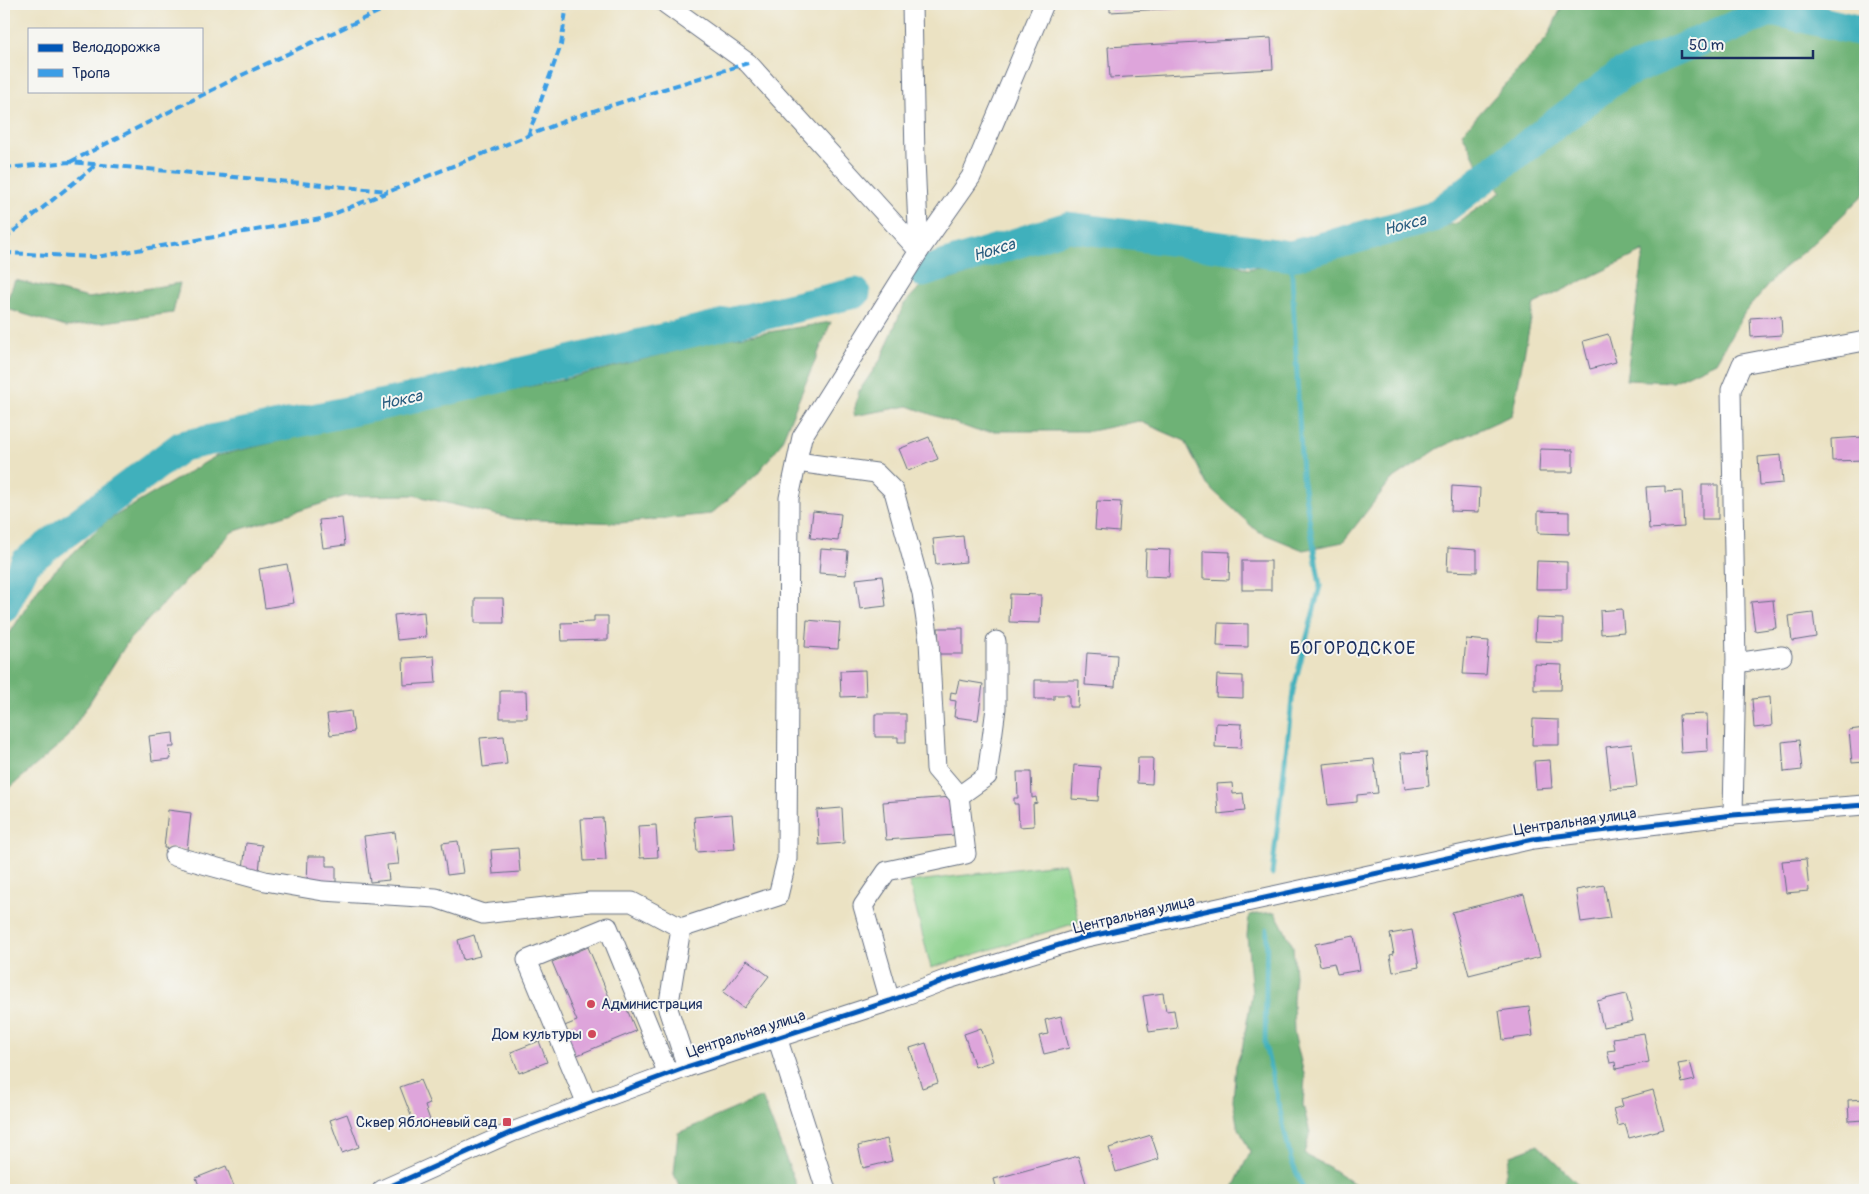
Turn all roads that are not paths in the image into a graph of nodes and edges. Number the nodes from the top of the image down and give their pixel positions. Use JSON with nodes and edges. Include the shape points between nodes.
{"nodes":[{"id":1,"x":666,"y":4,"type":"edge"},
{"id":2,"x":912,"y":4,"type":"edge"},
{"id":3,"x":1044,"y":4,"type":"edge"},
{"id":4,"x":919,"y":251,"type":"junction"},
{"id":5,"x":1865,"y":341,"type":"edge"},
{"id":6,"x":797,"y":462,"type":"junction"},
{"id":7,"x":996,"y":641,"type":"dead end"},
{"id":8,"x":1782,"y":656,"type":"dead end"},
{"id":9,"x":1736,"y":663,"type":"junction"},
{"id":10,"x":960,"y":796,"type":"junction"},
{"id":11,"x":1865,"y":805,"type":"edge"},
{"id":12,"x":1733,"y":814,"type":"junction"},
{"id":13,"x":174,"y":856,"type":"dead end"},
{"id":14,"x":681,"y":928,"type":"junction"},
{"id":15,"x":890,"y":1002,"type":"junction"},
{"id":16,"x":777,"y":1037,"type":"junction"},
{"id":17,"x":687,"y":1067,"type":"junction"},
{"id":18,"x":668,"y":1074,"type":"junction"},
{"id":19,"x":587,"y":1104,"type":"junction"},
{"id":20,"x":382,"y":1190,"type":"edge"},
{"id":21,"x":826,"y":1190,"type":"edge"}],
"edges":[{"from":1,"to":4,"type":"street","via":[[748,63]]},
{"from":2,"to":4,"type":"street"},
{"from":3,"to":4,"type":"street","via":[[971,177]]},
{"from":4,"to":6,"type":"street","via":[[802,437]]},
{"from":5,"to":9,"type":"street","via":[[1742,364],[1731,390]]},
{"from":6,"to":10,"type":"street","via":[[876,473],[894,491],[922,593],[929,641],[936,768]]},
{"from":6,"to":14,"type":"street","via":[[790,498],[787,859],[778,896]]},
{"from":7,"to":10,"type":"street","via":[[996,708],[987,776]]},
{"from":8,"to":9,"type":"street"},
{"from":9,"to":12,"type":"street"},
{"from":10,"to":15,"type":"street","via":[[966,854],[887,871],[863,906]]},
{"from":11,"to":12,"type":"street","name":"Центральная улица"},
{"from":12,"to":15,"type":"street","name":"Центральная улица","via":[[1533,839],[1082,938],[944,980]]},
{"from":13,"to":14,"type":"street","via":[[266,881],[323,891],[436,898],[483,914],[590,902],[632,902]]},
{"from":14,"to":17,"type":"street","via":[[668,1009]]},
{"from":15,"to":16,"type":"street","name":"Центральная улица"},
{"from":16,"to":17,"type":"street","name":"Центральная улица"},
{"from":16,"to":21,"type":"street"},
{"from":17,"to":18,"type":"street","name":"Центральная улица"},
{"from":18,"to":19,"type":"street","name":"Центральная улица"},
{"from":18,"to":19,"type":"street","via":[[608,927],[527,960]]},
{"from":19,"to":20,"type":"street","name":"Центральная улица","via":[[512,1132]]}]}
